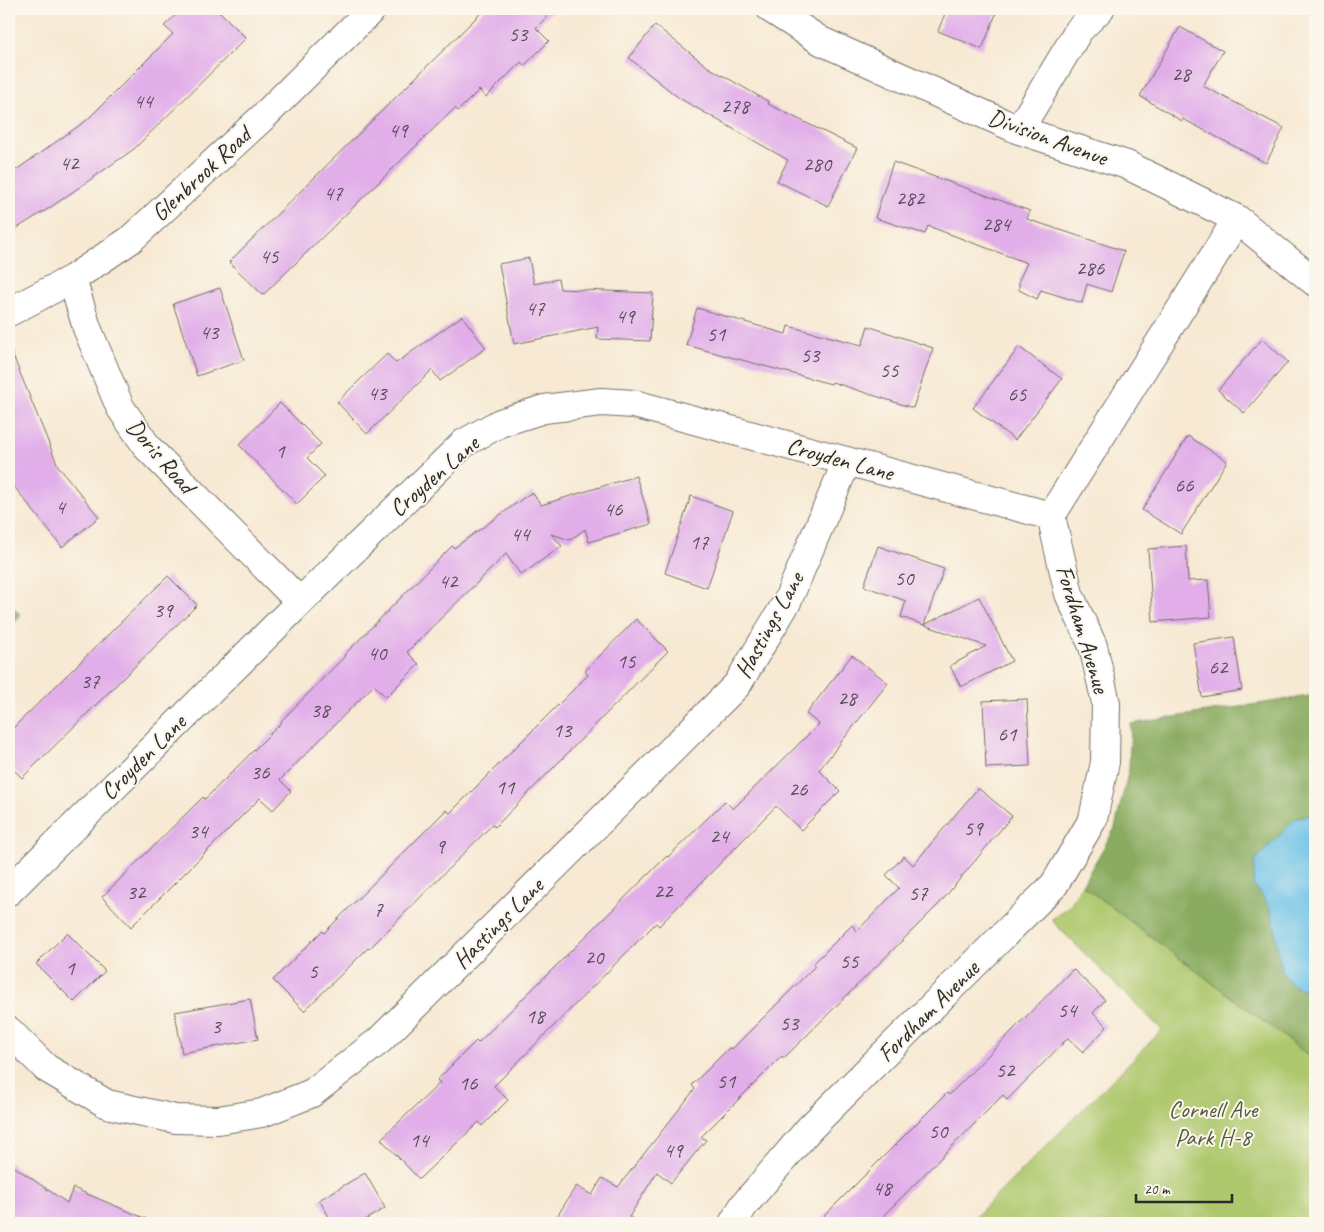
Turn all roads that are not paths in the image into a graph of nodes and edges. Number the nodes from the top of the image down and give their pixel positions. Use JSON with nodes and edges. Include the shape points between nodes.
{"nodes":[{"id":1,"x":771,"y":9,"type":"edge"},
{"id":2,"x":1100,"y":9,"type":"edge"},
{"id":3,"x":358,"y":13,"type":"edge"},
{"id":4,"x":1020,"y":130,"type":"junction"},
{"id":5,"x":1237,"y":219,"type":"junction"},
{"id":6,"x":72,"y":279,"type":"junction"},
{"id":7,"x":1315,"y":282,"type":"edge"},
{"id":8,"x":9,"y":312,"type":"edge"},
{"id":9,"x":847,"y":461,"type":"junction"},
{"id":10,"x":1051,"y":516,"type":"junction"},
{"id":11,"x":300,"y":602,"type":"junction"},
{"id":12,"x":9,"y":890,"type":"edge"},
{"id":13,"x":9,"y":1031,"type":"edge"},
{"id":14,"x":733,"y":1223,"type":"edge"}],
"edges":[{"from":1,"to":4,"type":"street","name":"Division Avenue","via":[[821,41]]},
{"from":2,"to":4,"type":"street","via":[[1079,30]]},
{"from":3,"to":6,"type":"street","name":"Glenbrook Road","via":[[192,184],[130,240]]},
{"from":4,"to":5,"type":"street","name":"Division Avenue","via":[[1127,165]]},
{"from":5,"to":7,"type":"street","name":"Division Avenue"},
{"from":5,"to":10,"type":"street"},
{"from":6,"to":8,"type":"street","name":"Glenbrook Road"},
{"from":6,"to":11,"type":"street","name":"Doris Road","via":[[87,328],[120,407],[148,448]]},
{"from":9,"to":10,"type":"street","name":"Croyden Lane"},
{"from":9,"to":11,"type":"street","name":"Croyden Lane","via":[[634,404],[600,402],[544,409],[500,423],[464,444]]},
{"from":9,"to":13,"type":"street","name":"Hastings Lane","via":[[787,602],[736,685],[380,1040],[312,1093],[262,1113],[218,1120],[175,1119],[107,1104],[46,1068]]},
{"from":10,"to":14,"type":"street","name":"Fordham Avenue","via":[[1068,594],[1093,646],[1106,702],[1105,762],[1093,819],[1054,886],[809,1129],[744,1205]]},
{"from":11,"to":12,"type":"street","name":"Croyden Lane"}]}
